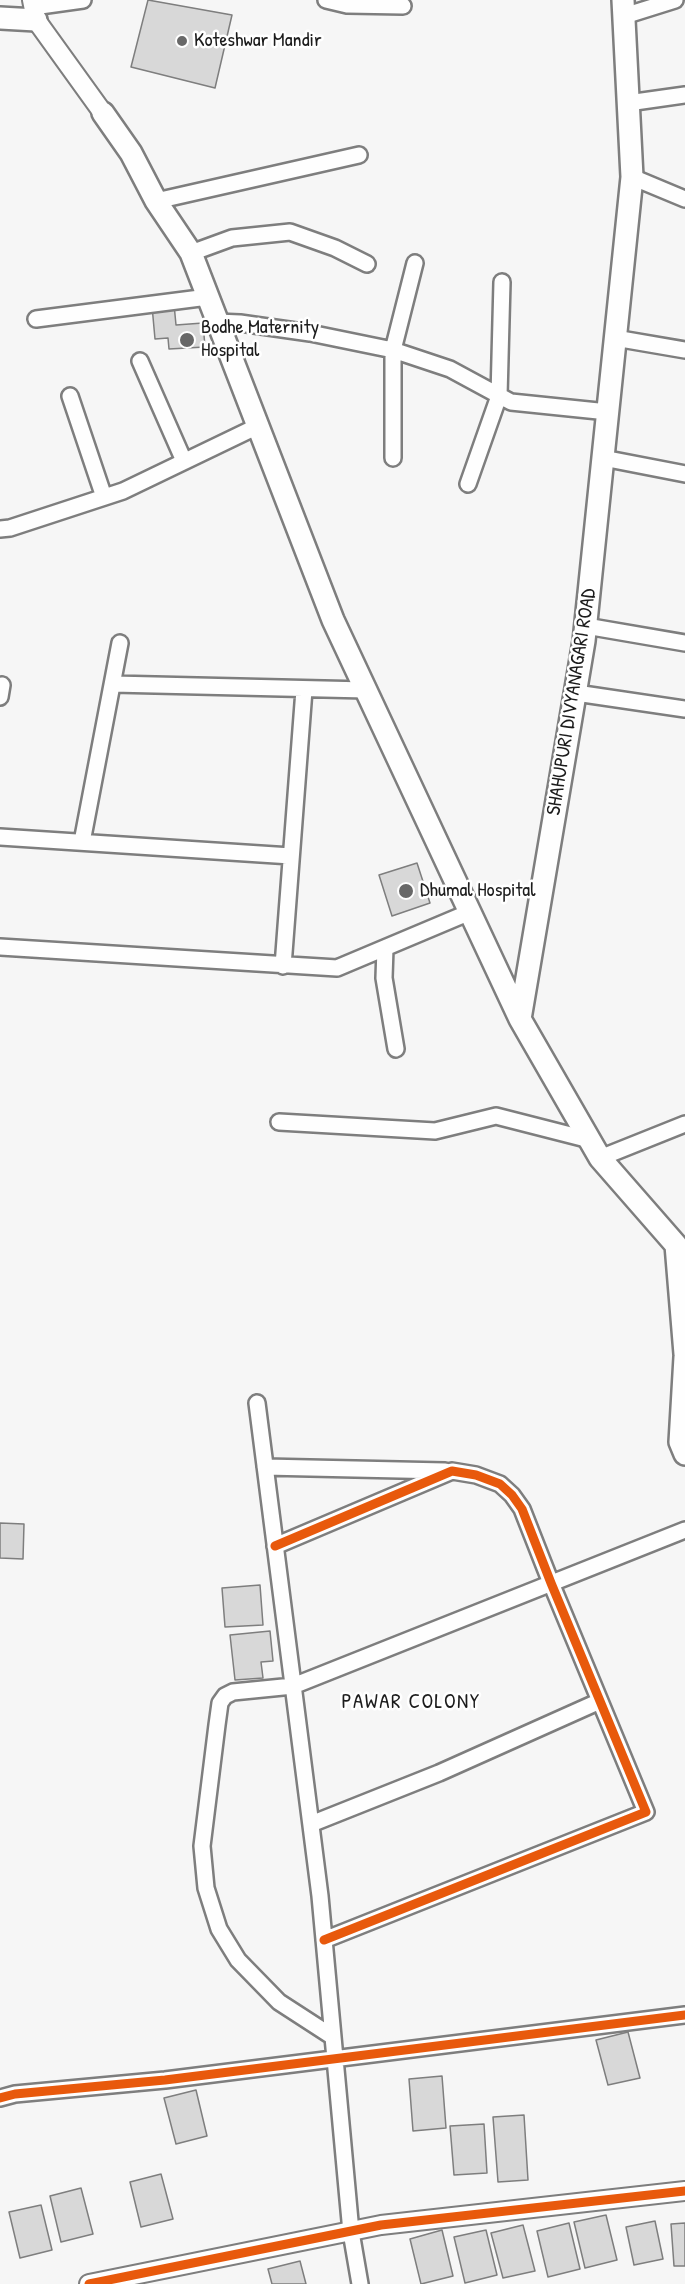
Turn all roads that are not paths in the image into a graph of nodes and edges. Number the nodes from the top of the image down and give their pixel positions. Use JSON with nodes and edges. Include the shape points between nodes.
{"nodes":[{"id":1,"x":83,"y":0,"type":"edge"},
{"id":2,"x":326,"y":0,"type":"edge"},
{"id":3,"x":675,"y":0,"type":"edge"},
{"id":4,"x":403,"y":6,"type":"dead end"},
{"id":5,"x":623,"y":8,"type":"edge"},
{"id":6,"x":34,"y":9,"type":"edge"},
{"id":7,"x":0,"y":18,"type":"edge"},
{"id":8,"x":685,"y":95,"type":"edge"},
{"id":9,"x":628,"y":103,"type":"junction"},
{"id":10,"x":103,"y":113,"type":"joint"},
{"id":11,"x":358,"y":155,"type":"dead end"},
{"id":12,"x":632,"y":177,"type":"junction"},
{"id":13,"x":685,"y":199,"type":"edge"},
{"id":14,"x":156,"y":201,"type":"junction"},
{"id":15,"x":191,"y":254,"type":"junction"},
{"id":16,"x":415,"y":263,"type":"dead end"},
{"id":17,"x":367,"y":264,"type":"dead end"},
{"id":18,"x":502,"y":282,"type":"dead end"},
{"id":19,"x":208,"y":297,"type":"junction"},
{"id":20,"x":36,"y":319,"type":"dead end"},
{"id":21,"x":217,"y":322,"type":"junction"},
{"id":22,"x":615,"y":338,"type":"junction"},
{"id":23,"x":393,"y":350,"type":"junction"},
{"id":24,"x":685,"y":350,"type":"edge"},
{"id":25,"x":140,"y":361,"type":"dead end"},
{"id":26,"x":70,"y":396,"type":"dead end"},
{"id":27,"x":499,"y":396,"type":"junction"},
{"id":28,"x":608,"y":412,"type":"junction"},
{"id":29,"x":258,"y":426,"type":"junction"},
{"id":30,"x":393,"y":458,"type":"dead end"},
{"id":31,"x":603,"y":458,"type":"junction"},
{"id":32,"x":184,"y":461,"type":"junction"},
{"id":33,"x":685,"y":474,"type":"edge"},
{"id":34,"x":468,"y":484,"type":"dead end"},
{"id":35,"x":104,"y":497,"type":"junction"},
{"id":36,"x":0,"y":529,"type":"edge"},
{"id":37,"x":586,"y":626,"type":"junction"},
{"id":38,"x":120,"y":643,"type":"dead end"},
{"id":39,"x":685,"y":643,"type":"edge"},
{"id":40,"x":113,"y":684,"type":"junction"},
{"id":41,"x":304,"y":690,"type":"junction"},
{"id":42,"x":366,"y":690,"type":"junction"},
{"id":43,"x":576,"y":693,"type":"junction"},
{"id":44,"x":685,"y":709,"type":"edge"},
{"id":45,"x":0,"y":837,"type":"edge"},
{"id":46,"x":82,"y":842,"type":"junction"},
{"id":47,"x":291,"y":856,"type":"junction"},
{"id":48,"x":470,"y":912,"type":"junction"},
{"id":49,"x":0,"y":947,"type":"edge"},
{"id":50,"x":385,"y":948,"type":"junction"},
{"id":51,"x":283,"y":966,"type":"junction"},
{"id":52,"x":520,"y":1018,"type":"junction"},
{"id":53,"x":396,"y":1048,"type":"dead end"},
{"id":54,"x":279,"y":1122,"type":"dead end"},
{"id":55,"x":685,"y":1124,"type":"edge"},
{"id":56,"x":595,"y":1149,"type":"junction"},
{"id":57,"x":685,"y":1349,"type":"edge"},
{"id":58,"x":685,"y":1356,"type":"edge"},
{"id":59,"x":684,"y":1401,"type":"edge"},
{"id":60,"x":257,"y":1403,"type":"dead end"},
{"id":61,"x":684,"y":1442,"type":"edge"},
{"id":62,"x":265,"y":1467,"type":"junction"},
{"id":63,"x":452,"y":1471,"type":"junction"},
{"id":64,"x":685,"y":1530,"type":"edge"},
{"id":65,"x":275,"y":1546,"type":"junction"},
{"id":66,"x":551,"y":1583,"type":"junction"},
{"id":67,"x":293,"y":1686,"type":"junction"},
{"id":68,"x":600,"y":1701,"type":"junction"},
{"id":69,"x":311,"y":1824,"type":"junction"},
{"id":70,"x":324,"y":1940,"type":"junction"},
{"id":71,"x":685,"y":2015,"type":"edge"},
{"id":72,"x":333,"y":2037,"type":"junction"},
{"id":73,"x":335,"y":2059,"type":"junction"},
{"id":74,"x":0,"y":2098,"type":"edge"},
{"id":75,"x":685,"y":2191,"type":"edge"},
{"id":76,"x":351,"y":2232,"type":"junction"},
{"id":77,"x":89,"y":2284,"type":"edge"},
{"id":78,"x":360,"y":2284,"type":"edge"}],
"edges":[{"from":1,"to":6,"type":"street"},
{"from":2,"to":4,"type":"street","via":[[347,5]]},
{"from":3,"to":5,"type":"street"},
{"from":5,"to":9,"type":"main road","name":"SHAHUPURI DIVYANAGARI ROAD"},
{"from":6,"to":7,"type":"main road"},
{"from":6,"to":10,"type":"street"},
{"from":8,"to":9,"type":"street"},
{"from":9,"to":12,"type":"main road","name":"SHAHUPURI DIVYANAGARI ROAD"},
{"from":10,"to":14,"type":"main road","via":[[131,153]]},
{"from":11,"to":14,"type":"street"},
{"from":12,"to":13,"type":"street"},
{"from":12,"to":22,"type":"main road","name":"SHAHUPURI DIVYANAGARI ROAD"},
{"from":14,"to":15,"type":"main road"},
{"from":15,"to":17,"type":"street","via":[[232,238],[290,232]]},
{"from":15,"to":19,"type":"main road"},
{"from":16,"to":23,"type":"street"},
{"from":18,"to":27,"type":"street"},
{"from":19,"to":20,"type":"street"},
{"from":19,"to":21,"type":"main road"},
{"from":21,"to":23,"type":"street","via":[[309,333]]},
{"from":21,"to":29,"type":"main road"},
{"from":22,"to":24,"type":"street"},
{"from":22,"to":28,"type":"main road","name":"SHAHUPURI DIVYANAGARI ROAD"},
{"from":23,"to":27,"type":"street","via":[[450,369]]},
{"from":23,"to":30,"type":"street"},
{"from":25,"to":32,"type":"street"},
{"from":26,"to":35,"type":"street"},
{"from":27,"to":28,"type":"street","via":[[511,402]]},
{"from":27,"to":34,"type":"street"},
{"from":28,"to":31,"type":"main road","name":"SHAHUPURI DIVYANAGARI ROAD"},
{"from":29,"to":32,"type":"street"},
{"from":29,"to":42,"type":"main road","via":[[333,620]]},
{"from":31,"to":33,"type":"street"},
{"from":31,"to":37,"type":"main road","name":"SHAHUPURI DIVYANAGARI ROAD"},
{"from":32,"to":35,"type":"street"},
{"from":35,"to":36,"type":"street"},
{"from":37,"to":39,"type":"street"},
{"from":37,"to":43,"type":"main road","name":"SHAHUPURI DIVYANAGARI ROAD"},
{"from":38,"to":40,"type":"street"},
{"from":40,"to":41,"type":"street"},
{"from":40,"to":46,"type":"street"},
{"from":41,"to":42,"type":"street"},
{"from":41,"to":47,"type":"street"},
{"from":42,"to":48,"type":"main road"},
{"from":43,"to":44,"type":"street"},
{"from":43,"to":52,"type":"main road","name":"SHAHUPURI DIVYANAGARI ROAD"},
{"from":45,"to":46,"type":"street"},
{"from":46,"to":47,"type":"street"},
{"from":47,"to":51,"type":"street"},
{"from":48,"to":50,"type":"street"},
{"from":48,"to":52,"type":"main road"},
{"from":49,"to":51,"type":"street"},
{"from":50,"to":51,"type":"street","via":[[337,968]]},
{"from":50,"to":53,"type":"street","via":[[384,978]]},
{"from":52,"to":56,"type":"main road"},
{"from":54,"to":56,"type":"street","via":[[435,1131],[496,1116]]},
{"from":55,"to":56,"type":"street"},
{"from":56,"to":57,"type":"main road","via":[[676,1245]]},
{"from":57,"to":58,"type":"main road"},
{"from":58,"to":59,"type":"main road"},
{"from":59,"to":61,"type":"main road"},
{"from":60,"to":62,"type":"street"},
{"from":62,"to":63,"type":"street"},
{"from":62,"to":65,"type":"street"},
{"from":63,"to":65,"type":"street"},
{"from":63,"to":66,"type":"street","via":[[500,1484],[513,1495]]},
{"from":64,"to":66,"type":"street"},
{"from":65,"to":67,"type":"street"},
{"from":66,"to":67,"type":"street"},
{"from":66,"to":68,"type":"street"},
{"from":67,"to":69,"type":"street"},
{"from":67,"to":72,"type":"street","via":[[233,1692],[220,1703],[202,1846],[206,1888],[219,1929],[238,1960],[279,2002]]},
{"from":68,"to":69,"type":"street","via":[[439,1773]]},
{"from":68,"to":70,"type":"street","via":[[646,1812]]},
{"from":69,"to":70,"type":"street"},
{"from":70,"to":72,"type":"street"},
{"from":71,"to":73,"type":"street"},
{"from":72,"to":73,"type":"street"},
{"from":73,"to":74,"type":"street"},
{"from":73,"to":76,"type":"street"},
{"from":75,"to":76,"type":"street","via":[[381,2225]]},
{"from":76,"to":77,"type":"street"},
{"from":76,"to":78,"type":"street"}]}
